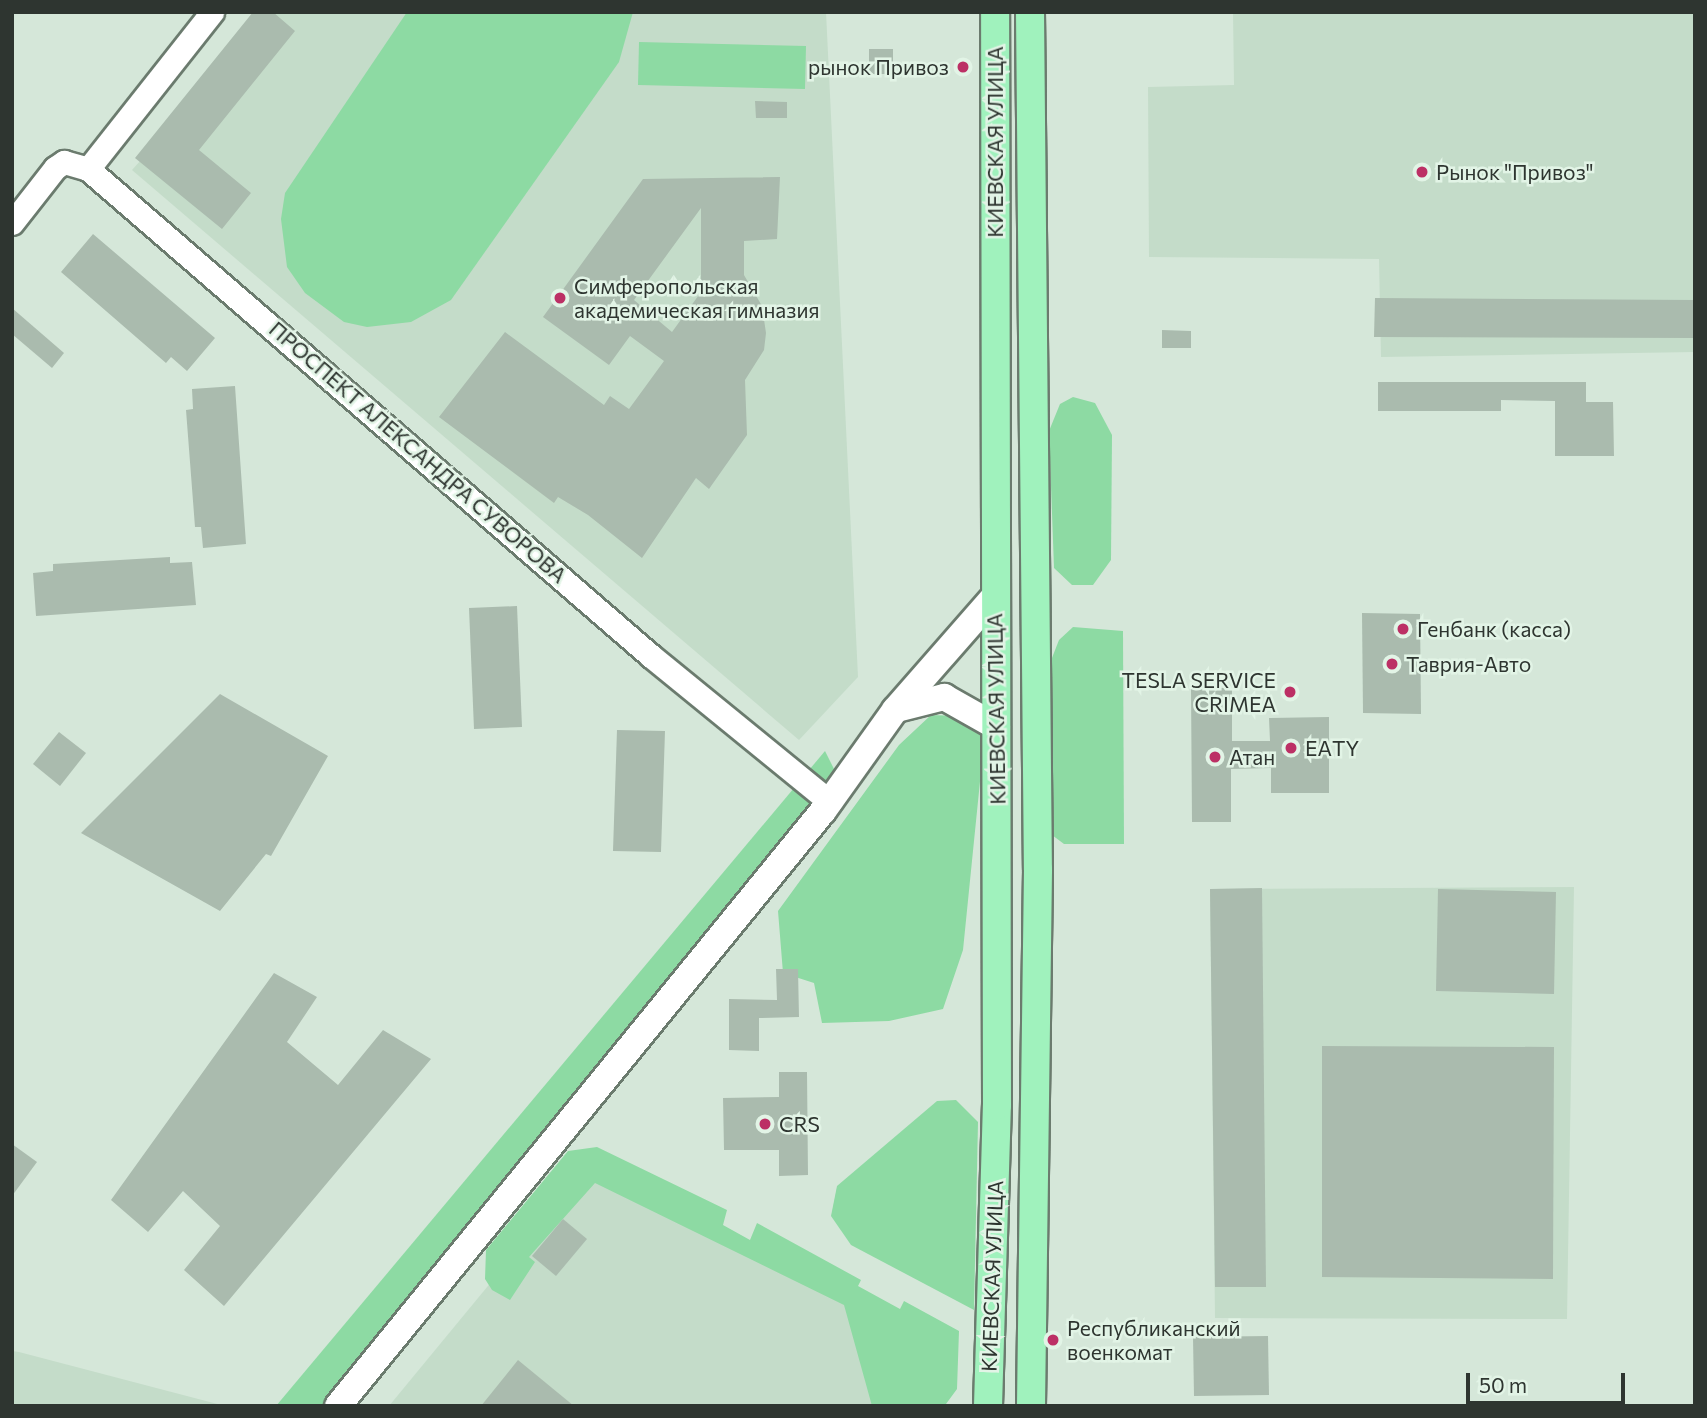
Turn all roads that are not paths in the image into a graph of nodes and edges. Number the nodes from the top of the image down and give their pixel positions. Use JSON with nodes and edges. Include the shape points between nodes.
{"nodes":[{"id":1,"x":212,"y":12,"type":"edge"},
{"id":2,"x":995,"y":12,"type":"edge"},
{"id":3,"x":1030,"y":12,"type":"edge"},
{"id":4,"x":88,"y":169,"type":"junction"},
{"id":5,"x":12,"y":223,"type":"edge"},
{"id":6,"x":994,"y":597,"type":"junction"},
{"id":7,"x":895,"y":710,"type":"junction"},
{"id":8,"x":997,"y":727,"type":"junction"},
{"id":9,"x":830,"y":802,"type":"junction"},
{"id":10,"x":338,"y":1406,"type":"edge"},
{"id":11,"x":988,"y":1406,"type":"edge"},
{"id":12,"x":1031,"y":1406,"type":"edge"}],
"edges":[{"from":1,"to":4,"type":"street"},
{"from":2,"to":6,"type":"main road","name":"КИЕВСКАЯ УЛИЦА"},
{"from":3,"to":12,"type":"main road","name":"КИЕВСКАЯ УЛИЦА","via":[[1038,870]]},
{"from":4,"to":5,"type":"street","via":[[64,162],[55,168]]},
{"from":4,"to":9,"type":"street","name":"ПРОСПЕКТ АЛЕКСАНДРА СУВОРОВА","via":[[651,656]]},
{"from":6,"to":7,"type":"main road"},
{"from":6,"to":8,"type":"main road","name":"КИЕВСКАЯ УЛИЦА"},
{"from":7,"to":8,"type":"main road","via":[[944,697]]},
{"from":7,"to":9,"type":"main road"},
{"from":8,"to":11,"type":"main road","name":"КИЕВСКАЯ УЛИЦА"},
{"from":9,"to":10,"type":"main road"}]}
